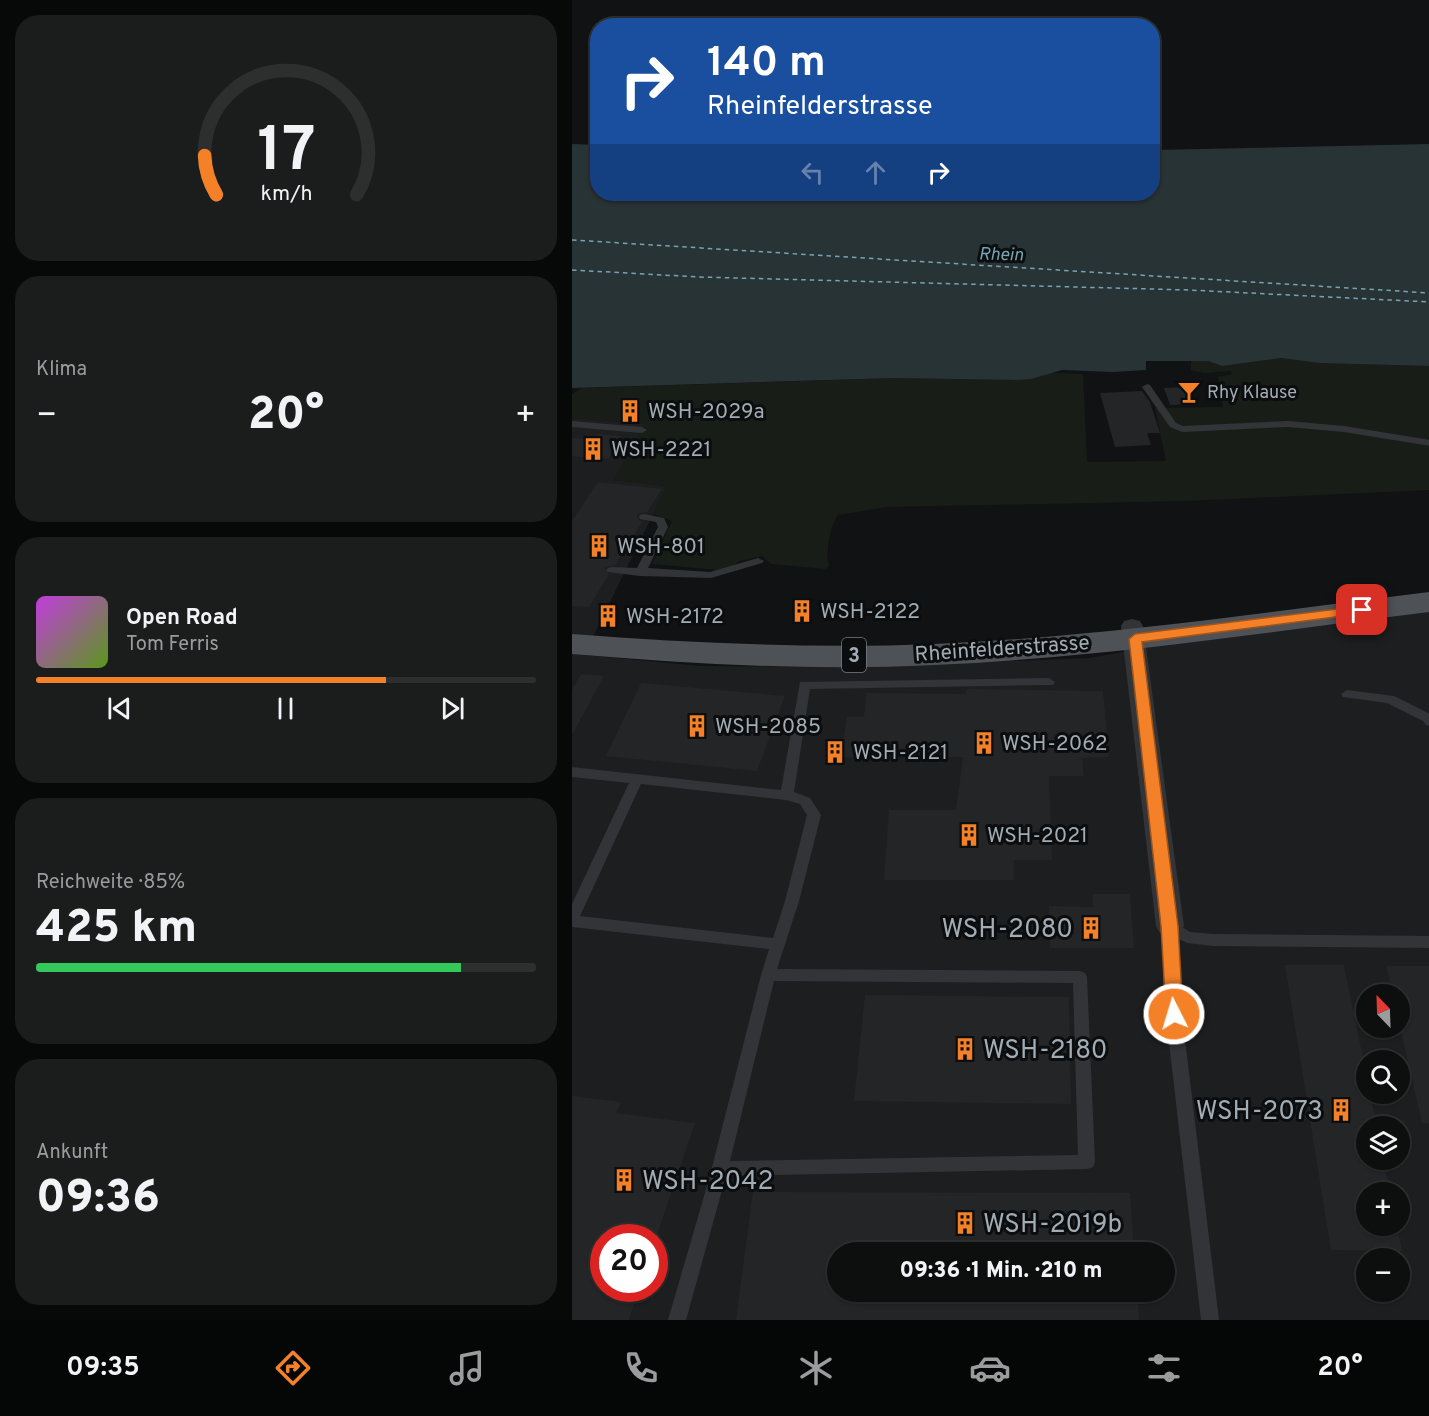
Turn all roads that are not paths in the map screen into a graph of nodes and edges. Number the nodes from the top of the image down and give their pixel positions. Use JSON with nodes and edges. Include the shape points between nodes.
{"nodes":[{"id":1,"x":1147,"y":387,"type":"dead end"},
{"id":2,"x":572,"y":424,"type":"edge"},
{"id":3,"x":642,"y":430,"type":"dead end"},
{"id":4,"x":1430,"y":443,"type":"edge"},
{"id":5,"x":644,"y":517,"type":"dead end"},
{"id":6,"x":758,"y":561,"type":"dead end"},
{"id":7,"x":612,"y":570,"type":"dead end"},
{"id":8,"x":640,"y":573,"type":"junction"},
{"id":9,"x":1430,"y":590,"type":"edge"},
{"id":10,"x":1430,"y":602,"type":"edge"},
{"id":11,"x":572,"y":627,"type":"edge"},
{"id":12,"x":1134,"y":632,"type":"junction"},
{"id":13,"x":572,"y":644,"type":"edge"},
{"id":14,"x":1049,"y":682,"type":"dead end"},
{"id":15,"x":1347,"y":694,"type":"dead end"},
{"id":16,"x":1430,"y":722,"type":"edge"},
{"id":17,"x":572,"y":772,"type":"edge"},
{"id":18,"x":636,"y":779,"type":"junction"},
{"id":19,"x":787,"y":795,"type":"junction"},
{"id":20,"x":572,"y":920,"type":"edge"},
{"id":21,"x":1170,"y":926,"type":"junction"},
{"id":22,"x":1430,"y":942,"type":"edge"},
{"id":23,"x":779,"y":944,"type":"junction"},
{"id":24,"x":768,"y":975,"type":"junction"},
{"id":25,"x":719,"y":1169,"type":"junction"},
{"id":26,"x":677,"y":1320,"type":"edge"},
{"id":27,"x":1210,"y":1320,"type":"edge"}],
"edges":[{"from":1,"to":4,"type":"lane","via":[[1173,425],[1182,429],[1305,425]]},
{"from":2,"to":3,"type":"lane"},
{"from":5,"to":8,"type":"lane","via":[[660,520],[663,527]]},
{"from":6,"to":8,"type":"lane","via":[[711,575]]},
{"from":7,"to":8,"type":"lane"},
{"from":9,"to":12,"type":"main road","name":"Rheinfelderstrasse","number":"3"},
{"from":10,"to":12,"type":"main road","name":"Rheinfelderstrasse","number":"3"},
{"from":11,"to":12,"type":"main road","name":"Rheinfelderstrasse","number":"3","via":[[721,638],[905,640]]},
{"from":12,"to":13,"type":"main road","name":"Rheinfelderstrasse","number":"3","via":[[982,652],[864,655],[748,655]]},
{"from":12,"to":21,"type":"street"},
{"from":14,"to":19,"type":"lane","via":[[804,685]]},
{"from":15,"to":16,"type":"lane","via":[[1390,699]]},
{"from":17,"to":18,"type":"lane"},
{"from":18,"to":19,"type":"lane"},
{"from":18,"to":20,"type":"lane"},
{"from":19,"to":23,"type":"lane","via":[[805,801],[814,815]]},
{"from":20,"to":23,"type":"lane"},
{"from":21,"to":22,"type":"lane","via":[[1187,937],[1213,940]]},
{"from":21,"to":27,"type":"lane","via":[[1171,990]]},
{"from":23,"to":24,"type":"lane"},
{"from":24,"to":25,"type":"lane"},
{"from":24,"to":25,"type":"lane","via":[[1080,977],[1087,1162]]},
{"from":25,"to":26,"type":"lane"}]}
